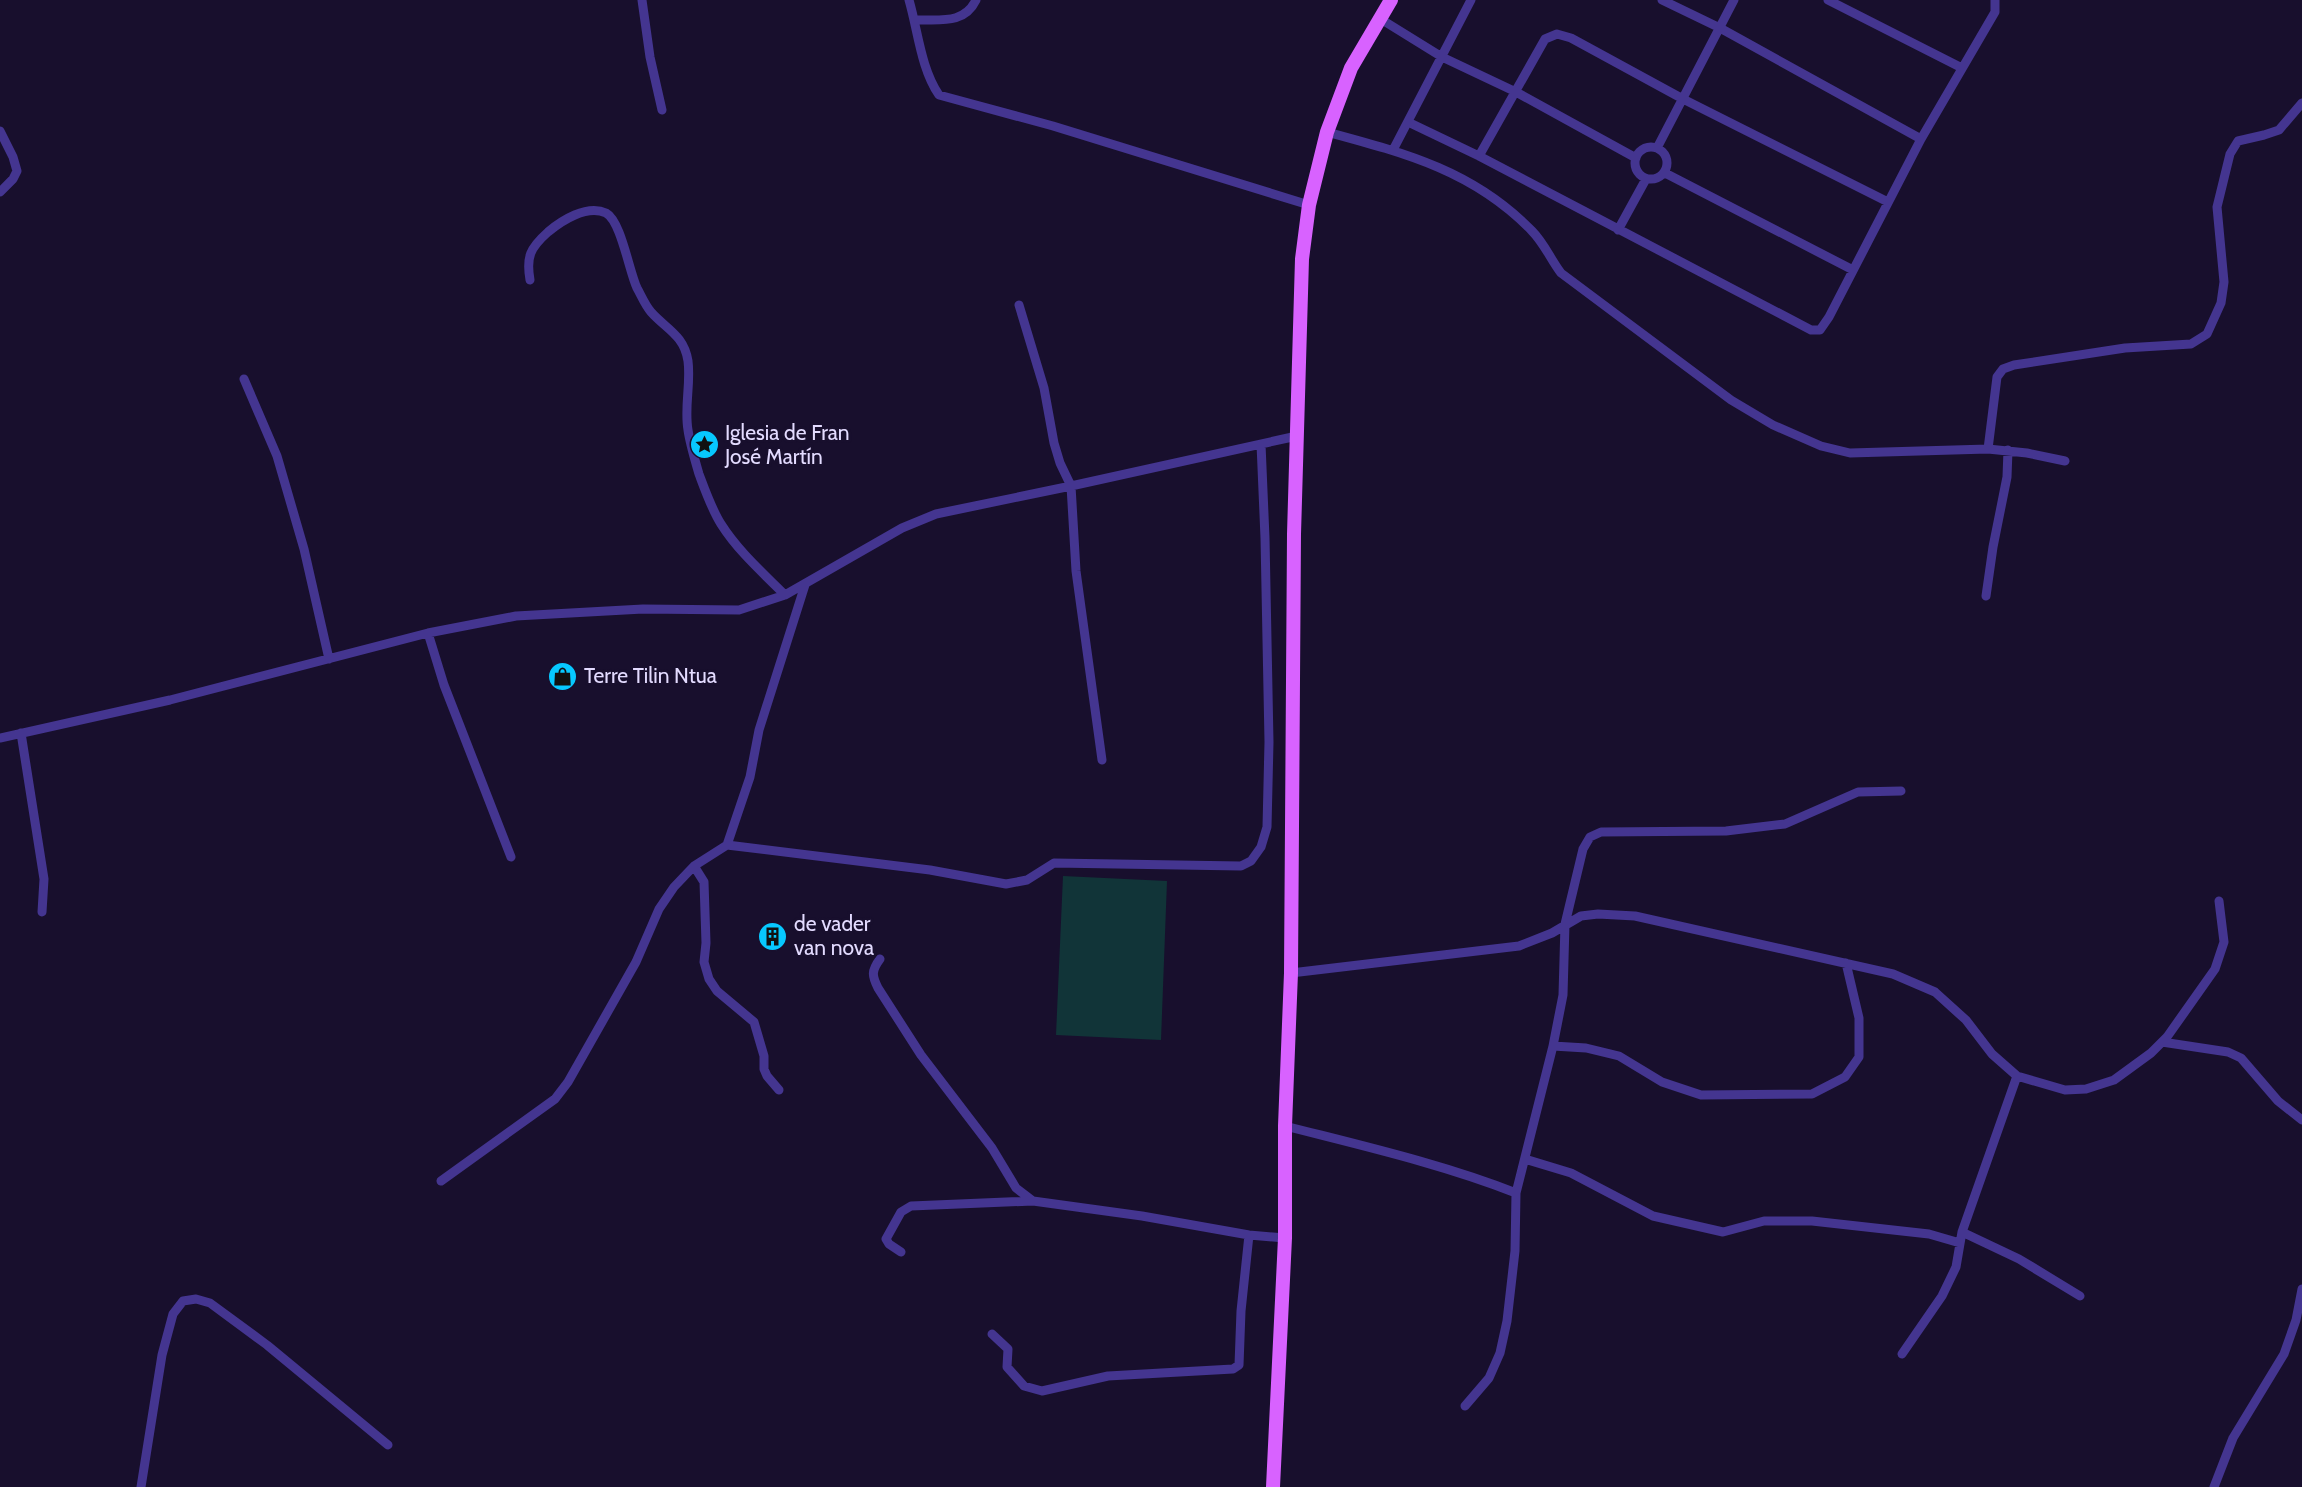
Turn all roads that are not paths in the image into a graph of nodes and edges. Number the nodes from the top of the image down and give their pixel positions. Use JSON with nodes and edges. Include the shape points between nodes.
{"nodes":[{"id":1,"x":642,"y":0,"type":"edge"},
{"id":2,"x":909,"y":0,"type":"edge"},
{"id":3,"x":976,"y":0,"type":"edge"},
{"id":4,"x":1391,"y":0,"type":"edge"},
{"id":5,"x":1472,"y":0,"type":"edge"},
{"id":6,"x":1662,"y":0,"type":"edge"},
{"id":7,"x":1734,"y":0,"type":"edge"},
{"id":8,"x":1828,"y":0,"type":"edge"},
{"id":9,"x":1995,"y":0,"type":"edge"},
{"id":10,"x":1379,"y":18,"type":"junction"},
{"id":11,"x":915,"y":20,"type":"junction"},
{"id":12,"x":1719,"y":28,"type":"junction"},
{"id":13,"x":1442,"y":57,"type":"junction"},
{"id":14,"x":1962,"y":68,"type":"junction"},
{"id":15,"x":1516,"y":92,"type":"junction"},
{"id":16,"x":1683,"y":99,"type":"junction"},
{"id":17,"x":2302,"y":103,"type":"edge"},
{"id":18,"x":662,"y":110,"type":"dead end"},
{"id":19,"x":1408,"y":122,"type":"junction"},
{"id":20,"x":0,"y":131,"type":"edge"},
{"id":21,"x":1327,"y":132,"type":"junction"},
{"id":22,"x":1921,"y":139,"type":"junction"},
{"id":23,"x":1658,"y":148,"type":"junction"},
{"id":24,"x":1393,"y":150,"type":"junction"},
{"id":25,"x":1479,"y":156,"type":"junction"},
{"id":26,"x":1636,"y":158,"type":"junction"},
{"id":27,"x":1665,"y":173,"type":"junction"},
{"id":28,"x":1646,"y":179,"type":"junction"},
{"id":29,"x":0,"y":192,"type":"edge"},
{"id":30,"x":1888,"y":202,"type":"junction"},
{"id":31,"x":1309,"y":205,"type":"junction"},
{"id":32,"x":1618,"y":230,"type":"junction"},
{"id":33,"x":1853,"y":270,"type":"junction"},
{"id":34,"x":530,"y":280,"type":"dead end"},
{"id":35,"x":1019,"y":304,"type":"dead end"},
{"id":36,"x":244,"y":379,"type":"dead end"},
{"id":37,"x":1297,"y":436,"type":"junction"},
{"id":38,"x":1261,"y":444,"type":"junction"},
{"id":39,"x":1988,"y":449,"type":"junction"},
{"id":40,"x":2007,"y":450,"type":"junction"},
{"id":41,"x":2065,"y":461,"type":"dead end"},
{"id":42,"x":1071,"y":486,"type":"junction"},
{"id":43,"x":805,"y":585,"type":"junction"},
{"id":44,"x":785,"y":595,"type":"junction"},
{"id":45,"x":1986,"y":596,"type":"dead end"},
{"id":46,"x":428,"y":633,"type":"junction"},
{"id":47,"x":329,"y":659,"type":"junction"},
{"id":48,"x":21,"y":733,"type":"junction"},
{"id":49,"x":0,"y":738,"type":"edge"},
{"id":50,"x":1102,"y":760,"type":"dead end"},
{"id":51,"x":1901,"y":791,"type":"dead end"},
{"id":52,"x":727,"y":845,"type":"junction"},
{"id":53,"x":512,"y":857,"type":"dead end"},
{"id":54,"x":694,"y":866,"type":"junction"},
{"id":55,"x":2219,"y":902,"type":"dead end"},
{"id":56,"x":42,"y":912,"type":"dead end"},
{"id":57,"x":1565,"y":924,"type":"junction"},
{"id":58,"x":880,"y":959,"type":"dead end"},
{"id":59,"x":1846,"y":963,"type":"junction"},
{"id":60,"x":1291,"y":973,"type":"junction"},
{"id":61,"x":2162,"y":1042,"type":"junction"},
{"id":62,"x":1552,"y":1046,"type":"junction"},
{"id":63,"x":2017,"y":1076,"type":"junction"},
{"id":64,"x":779,"y":1090,"type":"dead end"},
{"id":65,"x":2302,"y":1120,"type":"edge"},
{"id":66,"x":1286,"y":1126,"type":"junction"},
{"id":67,"x":1525,"y":1159,"type":"junction"},
{"id":68,"x":441,"y":1180,"type":"dead end"},
{"id":69,"x":1516,"y":1193,"type":"junction"},
{"id":70,"x":1033,"y":1201,"type":"junction"},
{"id":71,"x":1962,"y":1232,"type":"junction"},
{"id":72,"x":1249,"y":1235,"type":"junction"},
{"id":73,"x":1284,"y":1238,"type":"junction"},
{"id":74,"x":1960,"y":1244,"type":"junction"},
{"id":75,"x":901,"y":1252,"type":"dead end"},
{"id":76,"x":2302,"y":1289,"type":"edge"},
{"id":77,"x":2080,"y":1296,"type":"dead end"},
{"id":78,"x":992,"y":1334,"type":"dead end"},
{"id":79,"x":1902,"y":1354,"type":"dead end"},
{"id":80,"x":1465,"y":1406,"type":"dead end"},
{"id":81,"x":388,"y":1445,"type":"dead end"},
{"id":82,"x":141,"y":1487,"type":"edge"},
{"id":83,"x":1273,"y":1487,"type":"edge"},
{"id":84,"x":2214,"y":1487,"type":"edge"}],
"edges":[{"from":1,"to":18,"type":"street"},
{"from":2,"to":11,"type":"street"},
{"from":3,"to":11,"type":"street","via":[[960,18]]},
{"from":4,"to":10,"type":"main road"},
{"from":5,"to":13,"type":"street"},
{"from":6,"to":12,"type":"street"},
{"from":7,"to":12,"type":"street"},
{"from":8,"to":14,"type":"street"},
{"from":9,"to":14,"type":"street","via":[[1995,12]]},
{"from":10,"to":13,"type":"street"},
{"from":10,"to":21,"type":"main road","via":[[1351,68]]},
{"from":11,"to":31,"type":"street","via":[[930,78],[939,95]]},
{"from":12,"to":16,"type":"street"},
{"from":12,"to":22,"type":"street"},
{"from":13,"to":15,"type":"street"},
{"from":13,"to":19,"type":"street"},
{"from":14,"to":22,"type":"street"},
{"from":15,"to":16,"type":"street","via":[[1545,39],[1557,34]]},
{"from":15,"to":25,"type":"street"},
{"from":15,"to":26,"type":"street"},
{"from":16,"to":23,"type":"street"},
{"from":16,"to":30,"type":"street"},
{"from":17,"to":39,"type":"street","via":[[2279,130],[2238,141],[2230,154],[2217,207],[2224,282],[2221,303],[2207,334],[2191,344],[2125,348],[2014,364],[2003,369],[1997,377]]},
{"from":19,"to":24,"type":"street"},
{"from":19,"to":25,"type":"street"},
{"from":20,"to":29,"type":"street","via":[[18,171]]},
{"from":21,"to":24,"type":"street"},
{"from":21,"to":31,"type":"main road"},
{"from":22,"to":30,"type":"street"},
{"from":23,"to":26,"type":"street","via":[[1647,148]]},
{"from":23,"to":27,"type":"street","via":[[1667,159]]},
{"from":24,"to":39,"type":"street","via":[[1470,182],[1507,206],[1535,234],[1561,273],[1731,400],[1773,425],[1821,446],[1850,453]]},
{"from":25,"to":32,"type":"street"},
{"from":26,"to":28,"type":"street","via":[[1638,172]]},
{"from":27,"to":28,"type":"street","via":[[1656,179]]},
{"from":27,"to":33,"type":"street"},
{"from":28,"to":32,"type":"street"},
{"from":30,"to":33,"type":"street"},
{"from":31,"to":37,"type":"main road","via":[[1302,259]]},
{"from":32,"to":33,"type":"street","via":[[1811,330],[1820,330],[1824,325]]},
{"from":34,"to":44,"type":"street","via":[[527,262],[546,234],[580,213],[596,210],[607,214],[650,311],[676,333],[688,361],[687,429],[699,473],[720,523]]},
{"from":35,"to":42,"type":"street","via":[[1044,388],[1054,443]]},
{"from":36,"to":47,"type":"street","via":[[277,456],[304,549]]},
{"from":37,"to":38,"type":"street"},
{"from":37,"to":60,"type":"main road"},
{"from":38,"to":42,"type":"street"},
{"from":38,"to":52,"type":"street","via":[[1266,538],[1267,827],[1261,847],[1251,861],[1241,866],[1054,863],[1027,880],[1006,884],[930,870]]},
{"from":39,"to":40,"type":"street"},
{"from":40,"to":41,"type":"street"},
{"from":40,"to":45,"type":"street","via":[[2007,477]]},
{"from":42,"to":43,"type":"street","via":[[936,514],[902,528]]},
{"from":42,"to":50,"type":"street","via":[[1076,571]]},
{"from":43,"to":44,"type":"street"},
{"from":43,"to":52,"type":"street"},
{"from":44,"to":46,"type":"street","via":[[739,610],[643,609],[516,616]]},
{"from":46,"to":47,"type":"street"},
{"from":46,"to":53,"type":"street","via":[[444,685]]},
{"from":47,"to":48,"type":"street"},
{"from":48,"to":49,"type":"street"},
{"from":48,"to":56,"type":"street","via":[[44,879]]},
{"from":51,"to":57,"type":"street","via":[[1858,792],[1785,824],[1726,831],[1601,832],[1590,837],[1583,849]]},
{"from":52,"to":54,"type":"street"},
{"from":54,"to":64,"type":"street","via":[[704,882],[704,962],[709,979],[717,991],[754,1022],[764,1069]]},
{"from":54,"to":68,"type":"street","via":[[659,909],[636,962],[555,1099]]},
{"from":55,"to":61,"type":"street","via":[[2224,942],[2215,969]]},
{"from":57,"to":59,"type":"street","via":[[1581,916],[1598,914],[1635,916]]},
{"from":57,"to":60,"type":"street","via":[[1519,946]]},
{"from":57,"to":62,"type":"street","via":[[1563,994]]},
{"from":58,"to":70,"type":"street","via":[[872,976],[878,988],[1016,1188]]},
{"from":59,"to":62,"type":"street","via":[[1859,1018],[1859,1057],[1845,1077],[1812,1094],[1701,1095],[1662,1082],[1619,1056],[1586,1048]]},
{"from":59,"to":63,"type":"street","via":[[1893,974],[1935,992]]},
{"from":60,"to":66,"type":"main road"},
{"from":61,"to":63,"type":"street","via":[[2114,1080],[2086,1089],[2065,1090]]},
{"from":61,"to":65,"type":"street","via":[[2228,1052],[2241,1058],[2278,1101]]},
{"from":62,"to":67,"type":"street"},
{"from":63,"to":71,"type":"street"},
{"from":66,"to":69,"type":"street","via":[[1390,1153]]},
{"from":66,"to":73,"type":"main road"},
{"from":67,"to":69,"type":"street"},
{"from":67,"to":74,"type":"street","via":[[1571,1173],[1653,1216],[1723,1232],[1764,1221],[1812,1221],[1929,1234]]},
{"from":69,"to":80,"type":"street","via":[[1508,1321],[1489,1378]]},
{"from":70,"to":72,"type":"street"},
{"from":70,"to":75,"type":"street","via":[[911,1206],[901,1212],[886,1239]]},
{"from":71,"to":74,"type":"street"},
{"from":71,"to":77,"type":"street","via":[[2019,1258]]},
{"from":72,"to":73,"type":"street"},
{"from":72,"to":78,"type":"street","via":[[1239,1365],[1233,1369],[1108,1376],[1042,1391],[1024,1386],[1008,1367],[1008,1349]]},
{"from":73,"to":83,"type":"main road"},
{"from":74,"to":79,"type":"street","via":[[1956,1267],[1942,1296]]},
{"from":76,"to":84,"type":"street","via":[[2284,1353],[2233,1438]]},
{"from":81,"to":82,"type":"street","via":[[210,1303],[183,1301],[173,1314],[162,1355]]}]}
